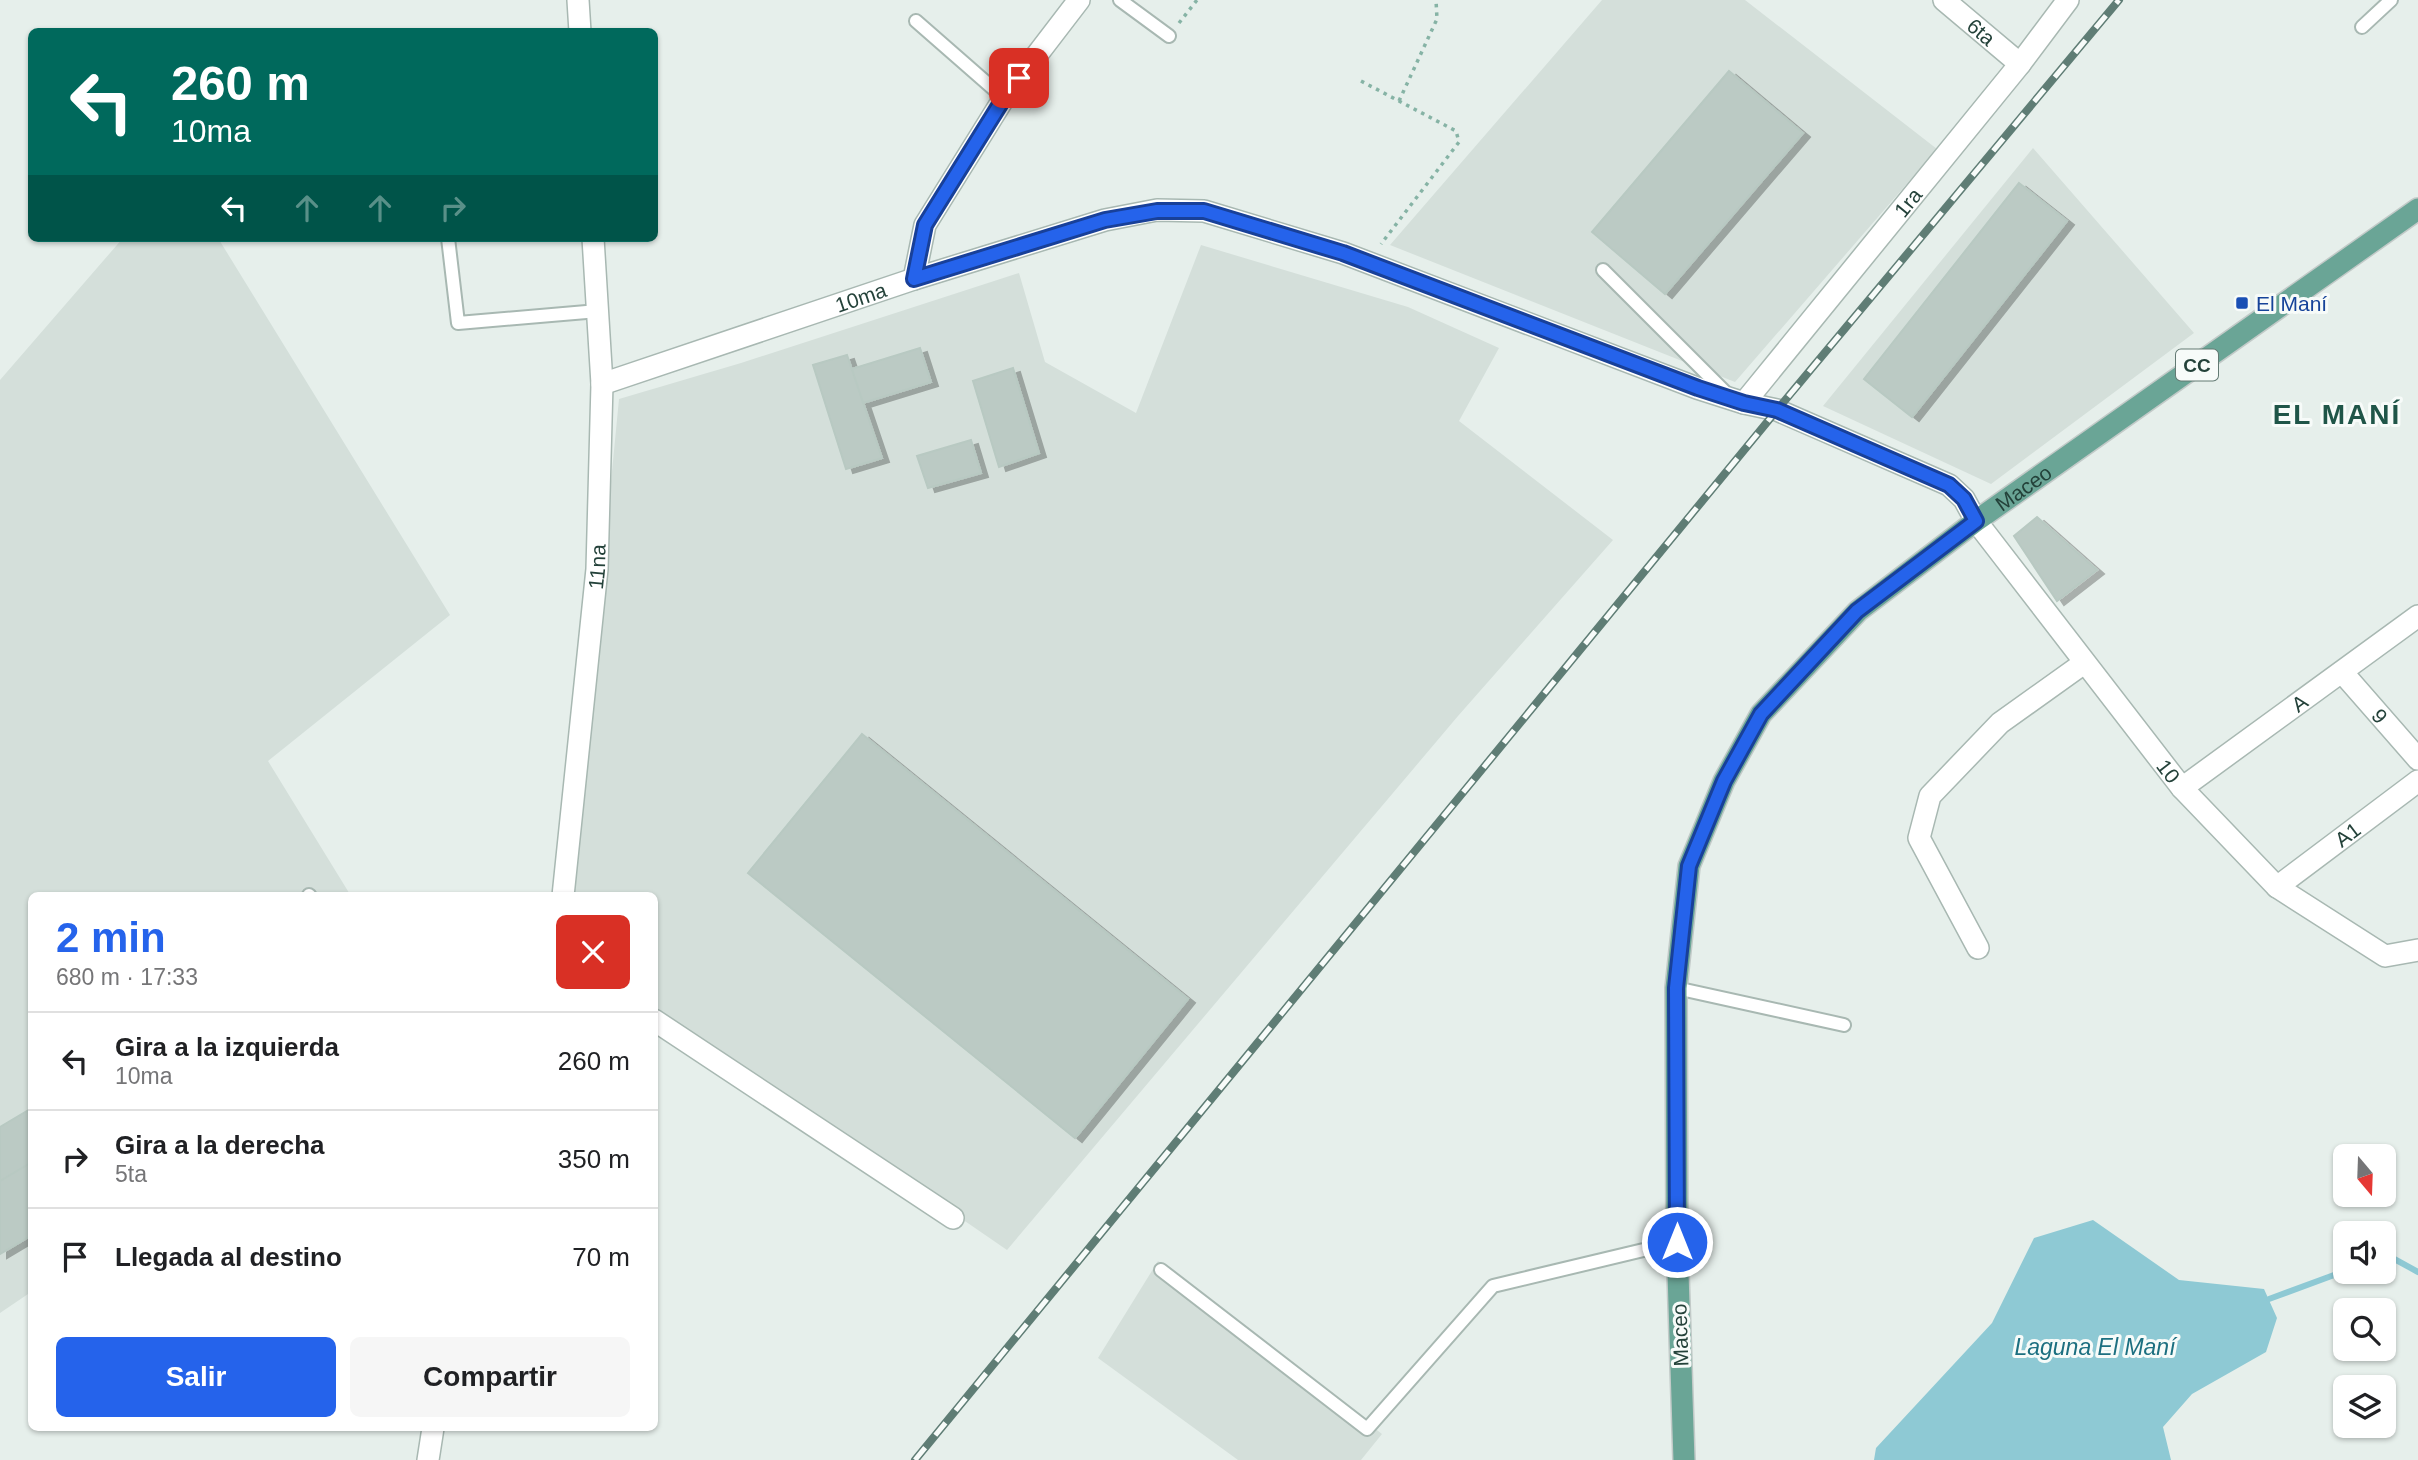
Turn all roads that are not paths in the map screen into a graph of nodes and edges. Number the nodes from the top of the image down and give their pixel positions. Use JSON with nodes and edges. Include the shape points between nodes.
{"nodes":[{"id":1,"x":578,"y":0,"type":"edge"},
{"id":2,"x":1079,"y":0,"type":"edge"},
{"id":3,"x":1120,"y":0,"type":"edge"},
{"id":4,"x":1944,"y":0,"type":"edge"},
{"id":5,"x":2068,"y":0,"type":"edge"},
{"id":6,"x":2391,"y":0,"type":"edge"},
{"id":7,"x":915,"y":21,"type":"dead end"},
{"id":8,"x":2362,"y":27,"type":"dead end"},
{"id":9,"x":580,"y":28,"type":"edge"},
{"id":10,"x":1169,"y":36,"type":"road end"},
{"id":11,"x":2020,"y":64,"type":"junction"},
{"id":12,"x":1004,"y":98,"type":"junction"},
{"id":13,"x":2418,"y":209,"type":"edge"},
{"id":14,"x":448,"y":242,"type":"edge"},
{"id":15,"x":593,"y":242,"type":"edge"},
{"id":16,"x":1603,"y":270,"type":"dead end"},
{"id":17,"x":914,"y":279,"type":"junction"},
{"id":18,"x":598,"y":311,"type":"junction"},
{"id":19,"x":602,"y":384,"type":"junction"},
{"id":20,"x":1738,"y":401,"type":"junction"},
{"id":21,"x":1976,"y":521,"type":"junction"},
{"id":22,"x":2418,"y":616,"type":"edge"},
{"id":23,"x":2084,"y":663,"type":"junction"},
{"id":24,"x":2342,"y":672,"type":"junction"},
{"id":25,"x":2418,"y":759,"type":"edge"},
{"id":26,"x":2418,"y":781,"type":"edge"},
{"id":27,"x":2182,"y":788,"type":"junction"},
{"id":28,"x":2277,"y":887,"type":"junction"},
{"id":29,"x":563,"y":892,"type":"edge"},
{"id":30,"x":1978,"y":948,"type":"dead end"},
{"id":31,"x":2417,"y":949,"type":"edge"},
{"id":32,"x":1676,"y":988,"type":"junction"},
{"id":33,"x":658,"y":1023,"type":"edge"},
{"id":34,"x":1844,"y":1025,"type":"dead end"},
{"id":35,"x":953,"y":1218,"type":"dead end"},
{"id":36,"x":1677,"y":1242,"type":"junction"},
{"id":37,"x":1161,"y":1270,"type":"dead end"},
{"id":38,"x":433,"y":1431,"type":"edge"},
{"id":39,"x":428,"y":1460,"type":"edge"},
{"id":40,"x":1684,"y":1460,"type":"edge"}],
"edges":[{"from":1,"to":9,"type":"street"},
{"from":2,"to":12,"type":"street"},
{"from":3,"to":10,"type":"lane"},
{"from":4,"to":11,"type":"street","name":"6ta"},
{"from":5,"to":11,"type":"street","name":"1ra"},
{"from":6,"to":8,"type":"lane"},
{"from":7,"to":12,"type":"lane"},
{"from":11,"to":20,"type":"street","name":"1ra"},
{"from":12,"to":17,"type":"street","via":[[925,225]]},
{"from":13,"to":21,"type":"main road","name":"Maceo","number":"CC"},
{"from":14,"to":18,"type":"lane","via":[[458,323]]},
{"from":15,"to":18,"type":"street","name":"11na"},
{"from":16,"to":20,"type":"lane"},
{"from":17,"to":19,"type":"street","name":"10ma"},
{"from":17,"to":20,"type":"street","name":"10ma","via":[[1105,220],[1157,211],[1204,211],[1366,262]]},
{"from":18,"to":19,"type":"street","name":"11na"},
{"from":19,"to":29,"type":"street","name":"11na","via":[[597,569]]},
{"from":20,"to":21,"type":"street","name":"10ma","via":[[1777,410],[1949,485],[1964,499]]},
{"from":21,"to":23,"type":"street","name":"10"},
{"from":21,"to":32,"type":"main road","name":"Maceo","number":"CC","via":[[1857,611],[1761,714],[1724,781],[1689,866]]},
{"from":22,"to":24,"type":"street","name":"A"},
{"from":23,"to":27,"type":"street","name":"10"},
{"from":23,"to":30,"type":"street","via":[[2000,723],[1930,796],[1919,838]]},
{"from":24,"to":25,"type":"street","name":"9"},
{"from":24,"to":27,"type":"street","name":"A"},
{"from":26,"to":28,"type":"street","name":"A1"},
{"from":27,"to":28,"type":"street","name":"10"},
{"from":28,"to":31,"type":"street","name":"10","via":[[2385,956]]},
{"from":32,"to":34,"type":"lane"},
{"from":32,"to":36,"type":"main road","name":"Maceo","number":"CC"},
{"from":33,"to":35,"type":"street"},
{"from":36,"to":37,"type":"lane","via":[[1493,1286],[1367,1429]]},
{"from":36,"to":40,"type":"main road","name":"Maceo","number":"CC"},
{"from":38,"to":39,"type":"street"}]}
